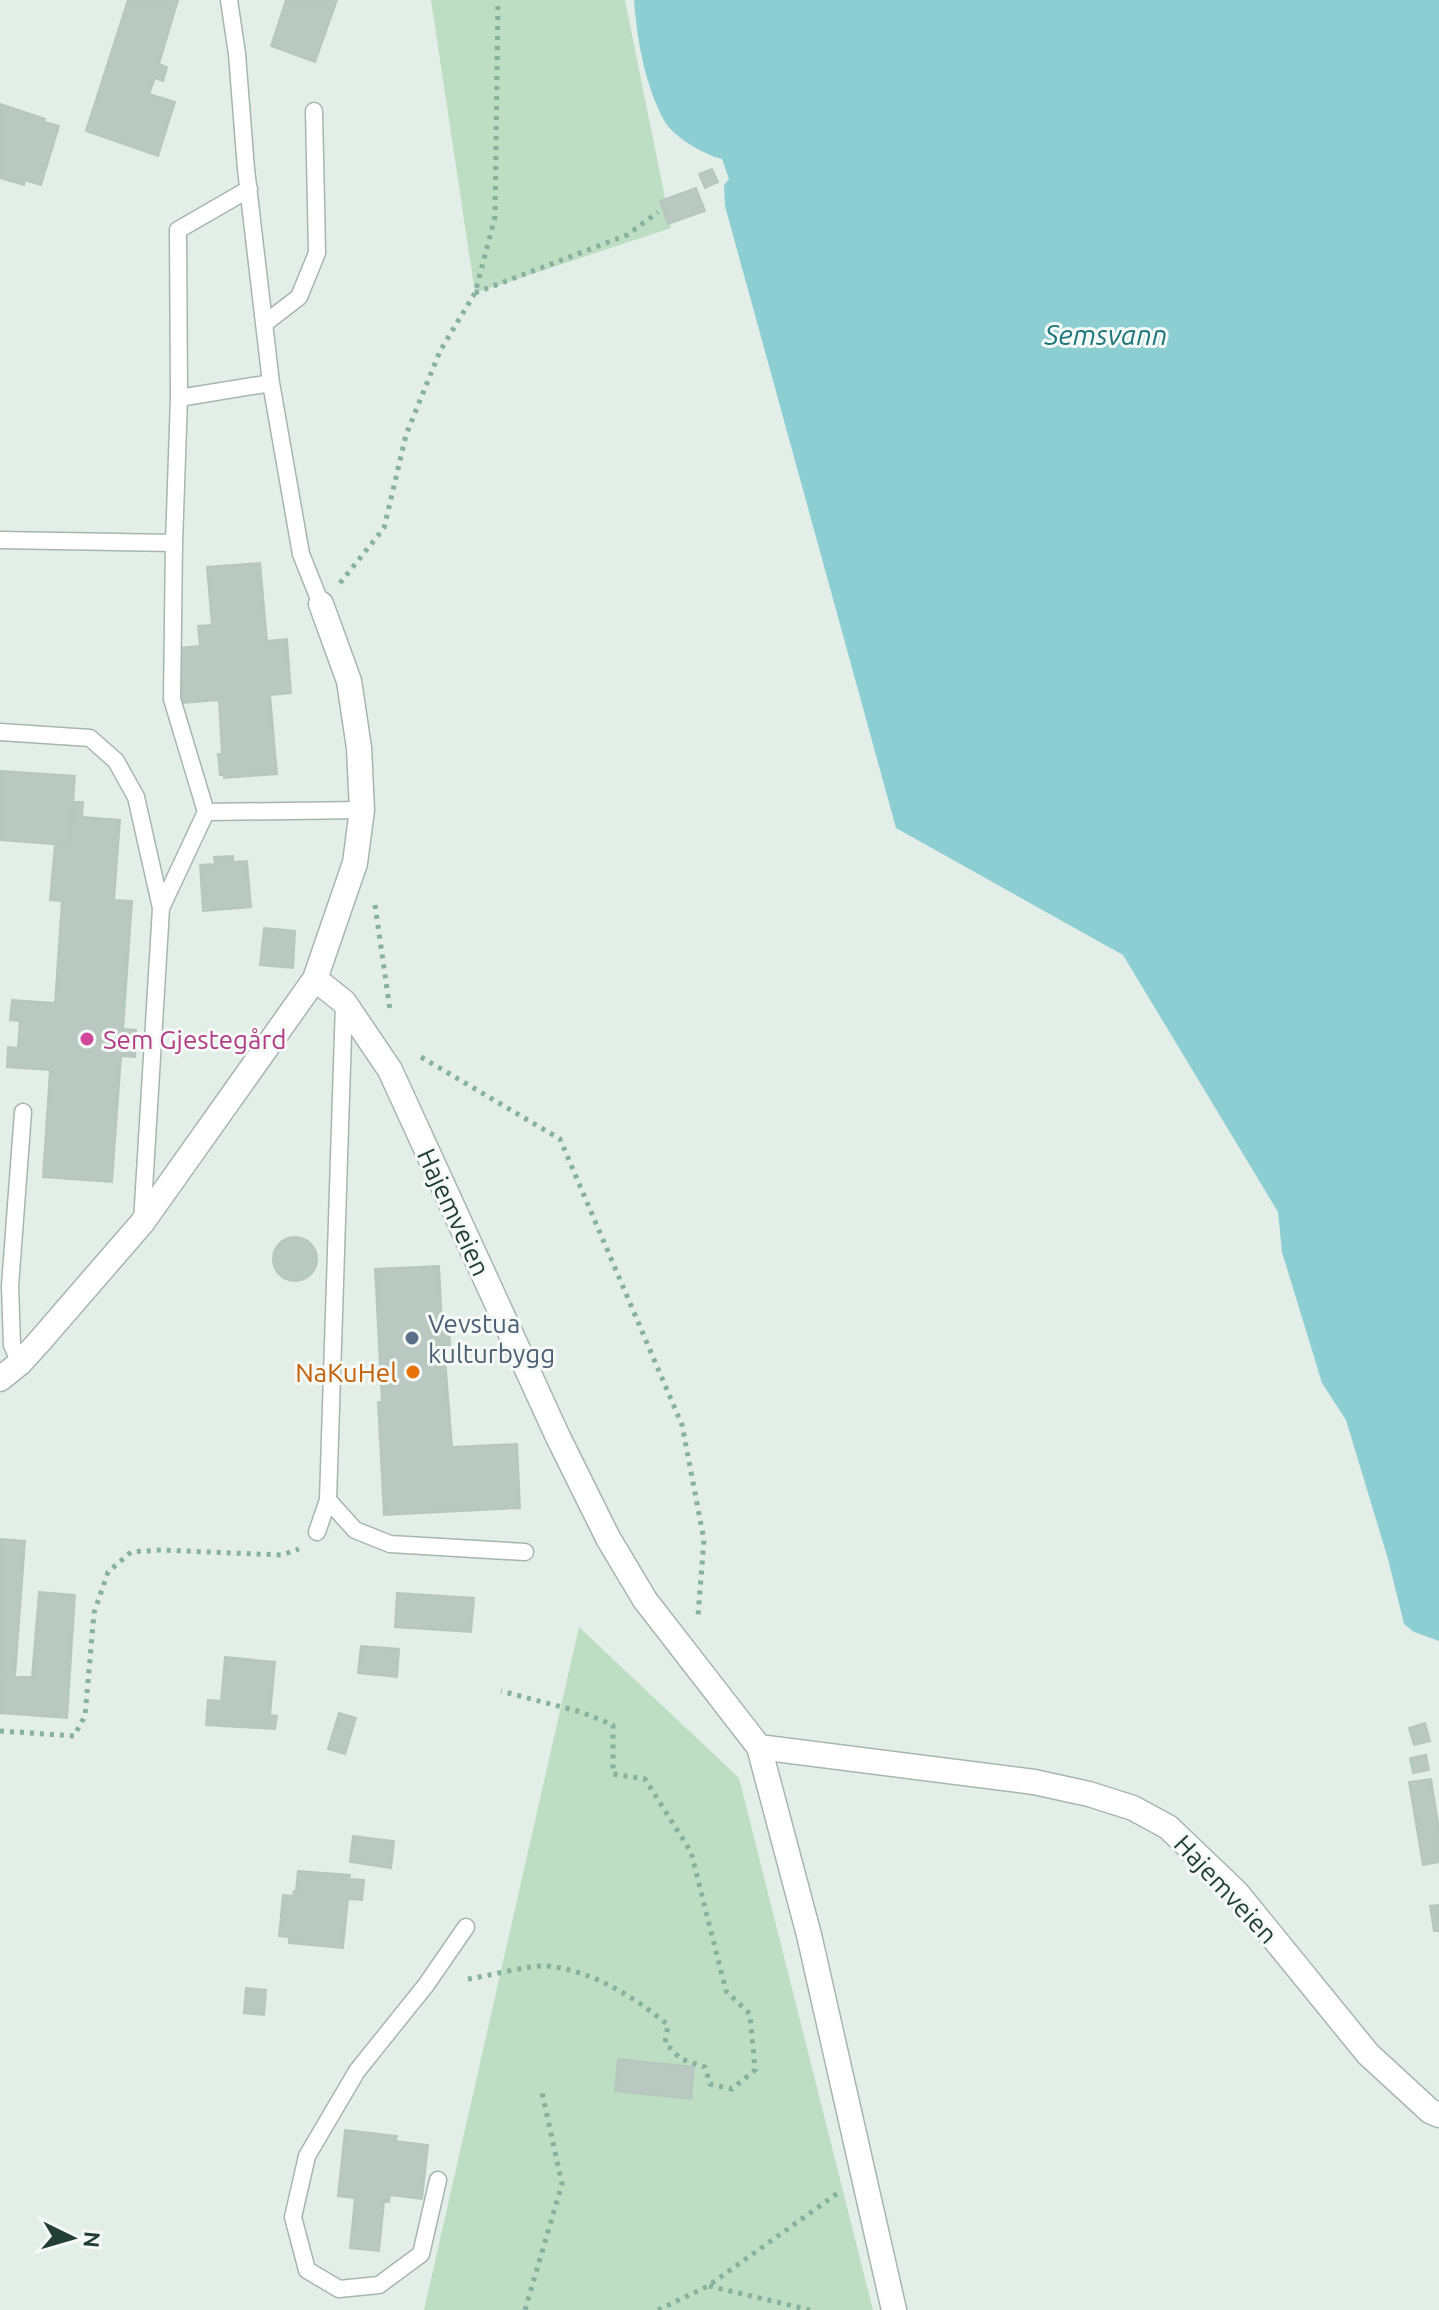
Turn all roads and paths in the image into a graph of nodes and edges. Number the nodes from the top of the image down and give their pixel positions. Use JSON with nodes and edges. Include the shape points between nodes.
{"nodes":[{"id":1,"x":229,"y":0,"type":"edge"},
{"id":2,"x":498,"y":0,"type":"edge"},
{"id":3,"x":314,"y":111,"type":"dead end"},
{"id":4,"x":249,"y":189,"type":"junction"},
{"id":5,"x":658,"y":212,"type":"dead end"},
{"id":6,"x":475,"y":293,"type":"junction"},
{"id":7,"x":264,"y":324,"type":"junction"},
{"id":8,"x":271,"y":383,"type":"junction"},
{"id":9,"x":179,"y":398,"type":"junction"},
{"id":10,"x":0,"y":540,"type":"edge"},
{"id":11,"x":174,"y":543,"type":"junction"},
{"id":12,"x":321,"y":604,"type":"junction"},
{"id":13,"x":0,"y":732,"type":"edge"},
{"id":14,"x":362,"y":810,"type":"junction"},
{"id":15,"x":206,"y":812,"type":"junction"},
{"id":16,"x":375,"y":902,"type":"dead end"},
{"id":17,"x":161,"y":908,"type":"junction"},
{"id":18,"x":315,"y":979,"type":"junction"},
{"id":19,"x":344,"y":1002,"type":"junction"},
{"id":20,"x":390,"y":1010,"type":"dead end"},
{"id":21,"x":420,"y":1056,"type":"dead end"},
{"id":22,"x":23,"y":1112,"type":"dead end"},
{"id":23,"x":142,"y":1223,"type":"junction"},
{"id":24,"x":20,"y":1363,"type":"junction"},
{"id":25,"x":0,"y":1379,"type":"edge"},
{"id":26,"x":328,"y":1500,"type":"junction"},
{"id":27,"x":317,"y":1532,"type":"joint"},
{"id":28,"x":525,"y":1552,"type":"dead end"},
{"id":29,"x":695,"y":1665,"type":"junction"},
{"id":30,"x":501,"y":1691,"type":"dead end"},
{"id":31,"x":0,"y":1731,"type":"edge"},
{"id":32,"x":759,"y":1747,"type":"junction"},
{"id":33,"x":466,"y":1927,"type":"dead end"},
{"id":34,"x":468,"y":1979,"type":"dead end"},
{"id":35,"x":541,"y":2088,"type":"dead end"},
{"id":36,"x":1439,"y":2115,"type":"edge"},
{"id":37,"x":862,"y":2176,"type":"junction"},
{"id":38,"x":438,"y":2180,"type":"dead end"},
{"id":39,"x":708,"y":2286,"type":"junction"},
{"id":40,"x":525,"y":2310,"type":"edge"},
{"id":41,"x":658,"y":2310,"type":"edge"},
{"id":42,"x":810,"y":2310,"type":"edge"},
{"id":43,"x":894,"y":2310,"type":"edge"}],
"edges":[{"from":1,"to":4,"type":"lane"},
{"from":2,"to":6,"type":"path","via":[[495,217]]},
{"from":3,"to":7,"type":"lane","via":[[317,253],[299,297]]},
{"from":4,"to":7,"type":"lane"},
{"from":4,"to":9,"type":"lane","via":[[178,230]]},
{"from":5,"to":6,"type":"path","via":[[627,235]]},
{"from":6,"to":12,"type":"path","via":[[440,351],[406,435],[384,528]]},
{"from":7,"to":8,"type":"lane"},
{"from":8,"to":9,"type":"lane"},
{"from":8,"to":12,"type":"lane","via":[[301,554]]},
{"from":9,"to":11,"type":"lane"},
{"from":10,"to":11,"type":"lane"},
{"from":11,"to":15,"type":"lane","via":[[172,699]]},
{"from":12,"to":14,"type":"street","via":[[349,681]]},
{"from":13,"to":17,"type":"lane","via":[[90,738],[116,761],[136,797]]},
{"from":14,"to":15,"type":"lane"},
{"from":14,"to":18,"type":"street","via":[[355,863]]},
{"from":15,"to":17,"type":"lane"},
{"from":16,"to":20,"type":"path"},
{"from":17,"to":23,"type":"lane"},
{"from":18,"to":19,"type":"street","name":"Hajemveien"},
{"from":18,"to":23,"type":"street"},
{"from":19,"to":26,"type":"lane"},
{"from":19,"to":29,"type":"street","name":"Hajemveien","via":[[390,1070],[608,1538],[645,1600]]},
{"from":21,"to":29,"type":"path","via":[[560,1139],[682,1425],[704,1540]]},
{"from":22,"to":24,"type":"lane","via":[[10,1286],[12,1345]]},
{"from":23,"to":24,"type":"street"},
{"from":24,"to":25,"type":"street"},
{"from":26,"to":27,"type":"lane"},
{"from":26,"to":28,"type":"lane","via":[[355,1530],[390,1544]]},
{"from":27,"to":31,"type":"path","via":[[302,1547],[282,1555],[131,1552],[108,1572],[94,1613],[85,1716],[74,1736]]},
{"from":29,"to":32,"type":"street","name":"Hajemveien"},
{"from":30,"to":34,"type":"path","via":[[613,1725],[613,1774],[645,1779],[691,1852],[726,1991],[750,2014],[755,2070],[732,2089],[710,2084],[705,2067],[681,2059],[665,2043],[668,2025],[643,2004],[593,1978],[546,1966]]},
{"from":32,"to":36,"type":"street","name":"Hajemveien","via":[[1034,1782],[1133,1808],[1168,1827],[1237,1893],[1368,2054]]},
{"from":32,"to":37,"type":"street","via":[[809,1935]]},
{"from":33,"to":38,"type":"lane","via":[[357,2071],[307,2156],[293,2217],[307,2270],[339,2289],[379,2285],[421,2254]]},
{"from":35,"to":40,"type":"path","via":[[562,2184]]},
{"from":37,"to":39,"type":"path"},
{"from":37,"to":43,"type":"street"},
{"from":39,"to":41,"type":"path"},
{"from":39,"to":42,"type":"path"}]}
